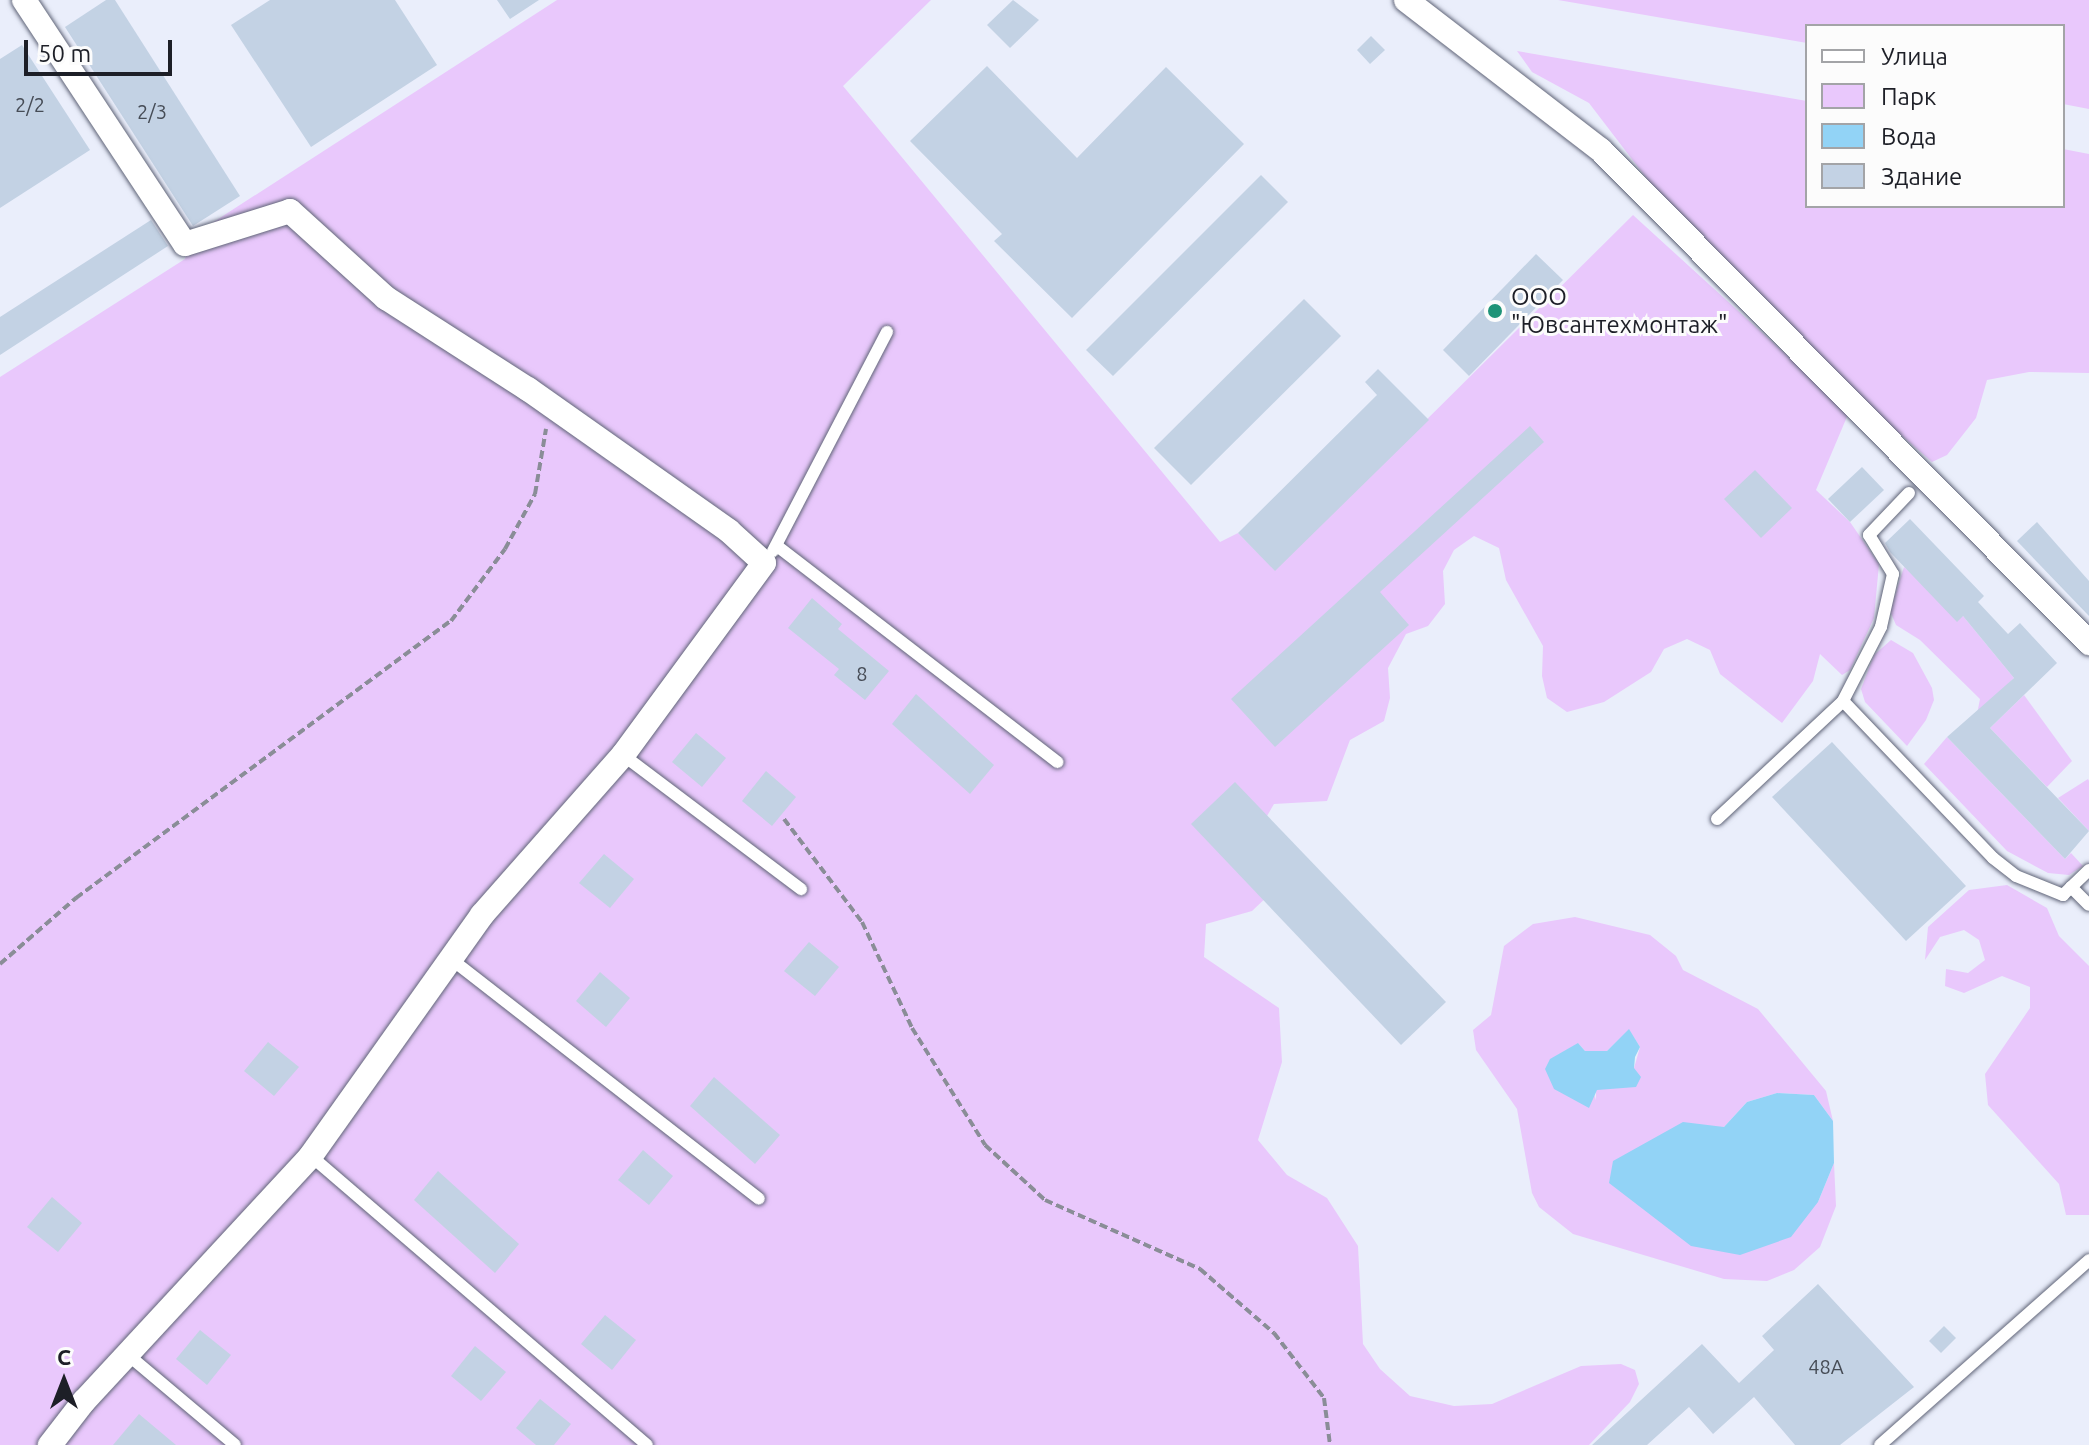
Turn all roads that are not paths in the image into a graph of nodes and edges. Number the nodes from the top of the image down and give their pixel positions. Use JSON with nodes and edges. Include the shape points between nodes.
{"nodes":[{"id":1,"x":24,"y":0,"type":"edge"},
{"id":2,"x":1406,"y":0,"type":"edge"},
{"id":3,"x":887,"y":332,"type":"dead end"},
{"id":4,"x":1909,"y":493,"type":"dead end"},
{"id":5,"x":770,"y":554,"type":"junction"},
{"id":6,"x":2089,"y":643,"type":"edge"},
{"id":7,"x":1843,"y":701,"type":"junction"},
{"id":8,"x":623,"y":755,"type":"junction"},
{"id":9,"x":1057,"y":762,"type":"dead end"},
{"id":10,"x":1717,"y":819,"type":"dead end"},
{"id":11,"x":2089,"y":870,"type":"edge"},
{"id":12,"x":2071,"y":887,"type":"junction"},
{"id":13,"x":801,"y":889,"type":"dead end"},
{"id":14,"x":2089,"y":905,"type":"edge"},
{"id":15,"x":451,"y":959,"type":"junction"},
{"id":16,"x":311,"y":1156,"type":"junction"},
{"id":17,"x":759,"y":1199,"type":"dead end"},
{"id":18,"x":2089,"y":1260,"type":"edge"},
{"id":19,"x":127,"y":1354,"type":"junction"},
{"id":20,"x":50,"y":1445,"type":"edge"},
{"id":21,"x":235,"y":1445,"type":"edge"},
{"id":22,"x":647,"y":1445,"type":"edge"},
{"id":23,"x":1880,"y":1445,"type":"edge"}],
"edges":[{"from":1,"to":5,"type":"street","via":[[185,244],[290,211],[386,298]]},
{"from":2,"to":6,"type":"street","via":[[1601,150]]},
{"from":3,"to":5,"type":"lane"},
{"from":4,"to":7,"type":"lane","via":[[1869,535],[1893,574],[1881,627]]},
{"from":5,"to":8,"type":"street"},
{"from":5,"to":9,"type":"lane"},
{"from":7,"to":10,"type":"lane"},
{"from":7,"to":12,"type":"lane","via":[[1993,858],[2016,876],[2063,895]]},
{"from":8,"to":13,"type":"lane"},
{"from":8,"to":15,"type":"street","via":[[482,915]]},
{"from":11,"to":12,"type":"lane"},
{"from":12,"to":14,"type":"lane"},
{"from":15,"to":16,"type":"street"},
{"from":15,"to":17,"type":"lane"},
{"from":16,"to":19,"type":"street"},
{"from":16,"to":22,"type":"lane"},
{"from":18,"to":23,"type":"lane"},
{"from":19,"to":20,"type":"street"},
{"from":19,"to":21,"type":"lane"}]}
